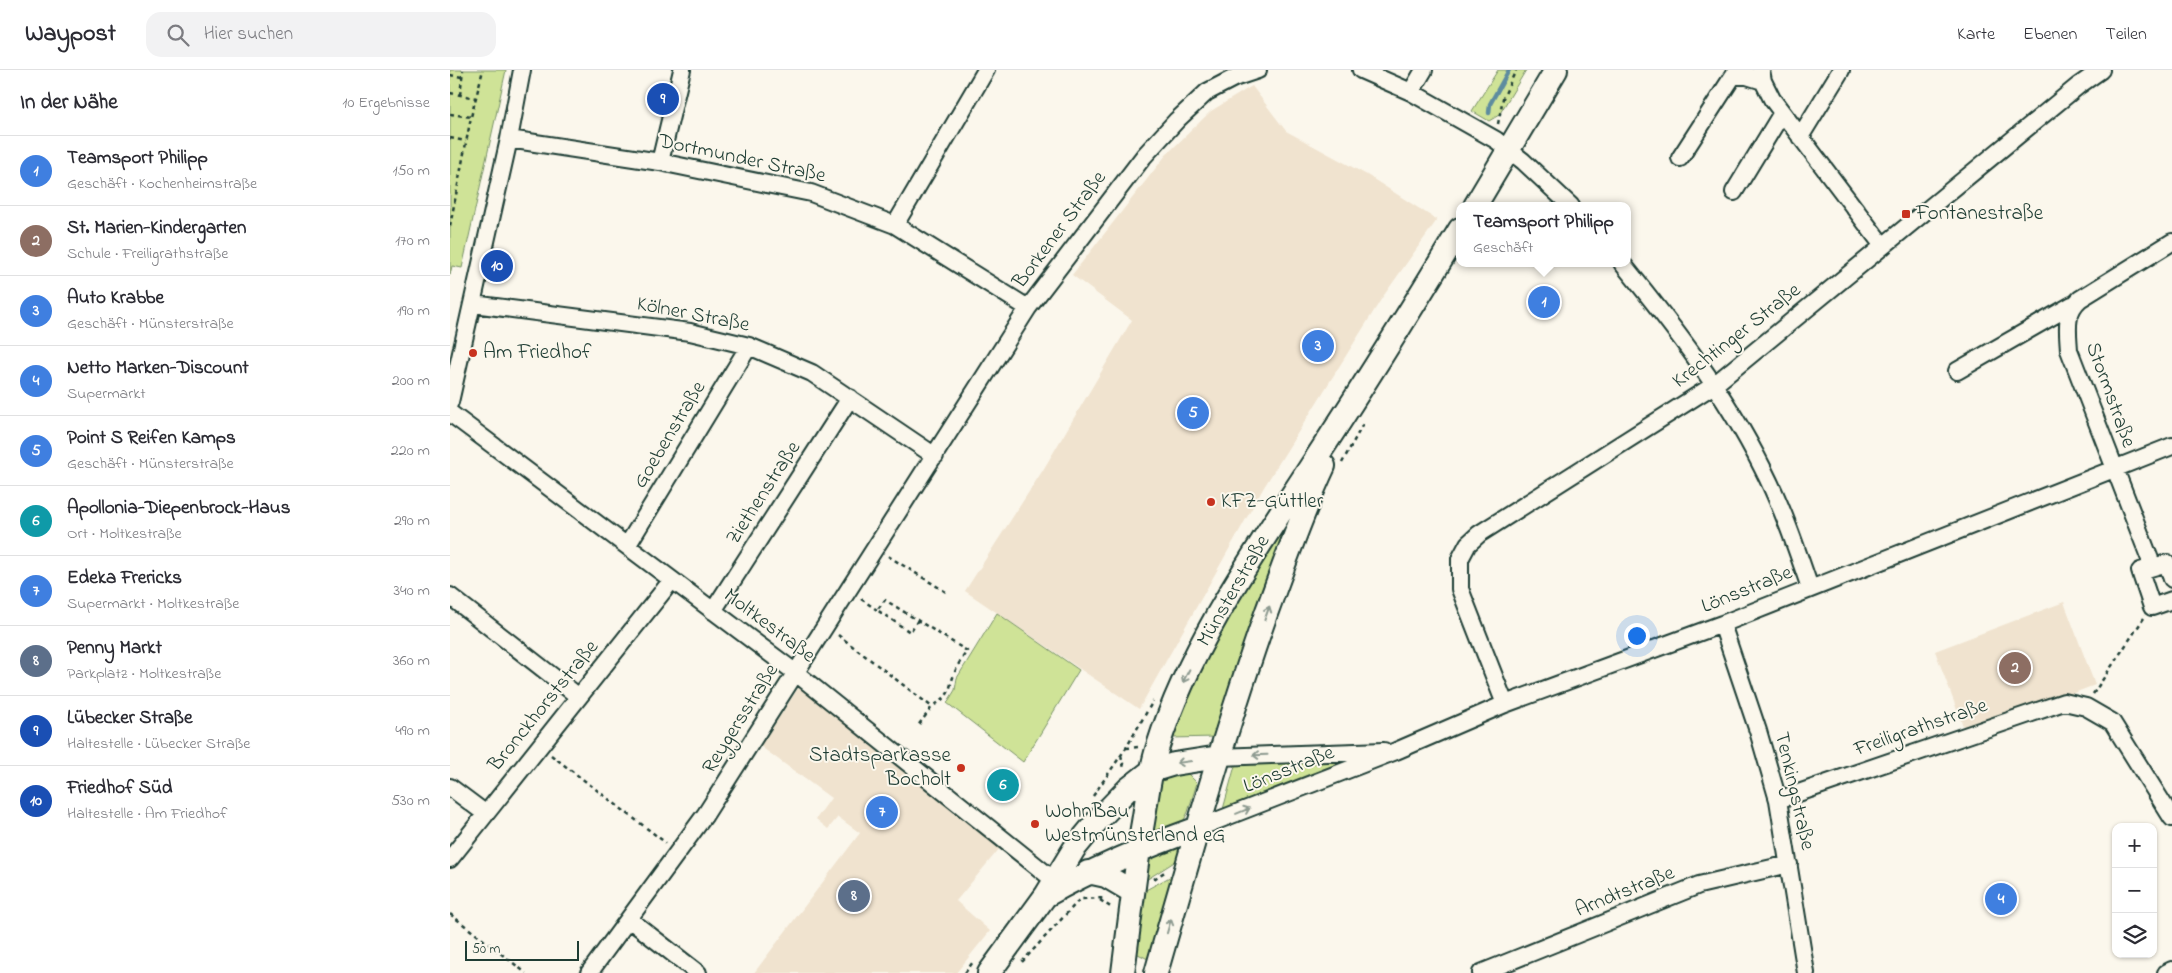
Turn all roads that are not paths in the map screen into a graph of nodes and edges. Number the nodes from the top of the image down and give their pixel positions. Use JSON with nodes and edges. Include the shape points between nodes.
{"nodes":[{"id":1,"x":522,"y":70,"type":"edge"},
{"id":2,"x":682,"y":70,"type":"edge"},
{"id":3,"x":1258,"y":70,"type":"edge"},
{"id":4,"x":1361,"y":70,"type":"edge"},
{"id":5,"x":1424,"y":70,"type":"edge"},
{"id":6,"x":1556,"y":70,"type":"edge"},
{"id":7,"x":1841,"y":70,"type":"edge"},
{"id":8,"x":2101,"y":70,"type":"edge"},
{"id":9,"x":984,"y":71,"type":"edge"},
{"id":10,"x":1762,"y":75,"type":"edge"},
{"id":11,"x":1411,"y":92,"type":"junction"},
{"id":12,"x":1782,"y":113,"type":"junction"},
{"id":13,"x":1800,"y":137,"type":"junction"},
{"id":14,"x":509,"y":139,"type":"junction"},
{"id":15,"x":1503,"y":145,"type":"junction"},
{"id":16,"x":1680,"y":158,"type":"dead end"},
{"id":17,"x":660,"y":162,"type":"junction"},
{"id":18,"x":1734,"y":192,"type":"dead end"},
{"id":19,"x":1476,"y":202,"type":"edge"},
{"id":20,"x":1567,"y":202,"type":"edge"},
{"id":21,"x":895,"y":225,"type":"junction"},
{"id":22,"x":1456,"y":235,"type":"edge"},
{"id":23,"x":2172,"y":242,"type":"edge"},
{"id":24,"x":1883,"y":246,"type":"junction"},
{"id":25,"x":1625,"y":267,"type":"edge"},
{"id":26,"x":473,"y":304,"type":"junction"},
{"id":27,"x":2072,"y":305,"type":"junction"},
{"id":28,"x":1028,"y":308,"type":"junction"},
{"id":29,"x":749,"y":346,"type":"junction"},
{"id":30,"x":1957,"y":371,"type":"dead end"},
{"id":31,"x":1714,"y":385,"type":"junction"},
{"id":32,"x":1356,"y":397,"type":"junction"},
{"id":33,"x":850,"y":398,"type":"junction"},
{"id":34,"x":450,"y":402,"type":"edge"},
{"id":35,"x":450,"y":413,"type":"edge"},
{"id":36,"x":2172,"y":446,"type":"edge"},
{"id":37,"x":935,"y":456,"type":"junction"},
{"id":38,"x":2114,"y":469,"type":"junction"},
{"id":39,"x":627,"y":546,"type":"junction"},
{"id":40,"x":2153,"y":567,"type":"junction"},
{"id":41,"x":2172,"y":579,"type":"edge"},
{"id":42,"x":672,"y":580,"type":"junction"},
{"id":43,"x":1810,"y":588,"type":"junction"},
{"id":44,"x":450,"y":596,"type":"edge"},
{"id":45,"x":2172,"y":600,"type":"edge"},
{"id":46,"x":713,"y":611,"type":"junction"},
{"id":47,"x":1722,"y":624,"type":"junction"},
{"id":48,"x":796,"y":673,"type":"junction"},
{"id":49,"x":579,"y":697,"type":"junction"},
{"id":50,"x":1505,"y":704,"type":"junction"},
{"id":51,"x":1396,"y":751,"type":"junction"},
{"id":52,"x":1219,"y":757,"type":"junction"},
{"id":53,"x":1151,"y":771,"type":"junction"},
{"id":54,"x":450,"y":787,"type":"edge"},
{"id":55,"x":1778,"y":800,"type":"junction"},
{"id":56,"x":486,"y":814,"type":"junction"},
{"id":57,"x":2172,"y":818,"type":"edge"},
{"id":58,"x":1198,"y":828,"type":"junction"},
{"id":59,"x":1139,"y":849,"type":"junction"},
{"id":60,"x":450,"y":859,"type":"edge"},
{"id":61,"x":1789,"y":864,"type":"junction"},
{"id":62,"x":1088,"y":872,"type":"junction"},
{"id":63,"x":1051,"y":888,"type":"junction"},
{"id":64,"x":1123,"y":894,"type":"junction"},
{"id":65,"x":630,"y":920,"type":"junction"},
{"id":66,"x":2172,"y":970,"type":"edge"},
{"id":67,"x":590,"y":973,"type":"edge"},
{"id":68,"x":698,"y":973,"type":"edge"},
{"id":69,"x":988,"y":973,"type":"edge"},
{"id":70,"x":1124,"y":973,"type":"edge"},
{"id":71,"x":1156,"y":973,"type":"edge"},
{"id":72,"x":1481,"y":973,"type":"edge"},
{"id":73,"x":1806,"y":973,"type":"edge"},
{"id":74,"x":2166,"y":973,"type":"edge"}],
"edges":[{"from":1,"to":14,"type":"street"},
{"from":2,"to":17,"type":"street"},
{"from":3,"to":28,"type":"street","name":"Borkener Straße","via":[[1207,92],[1177,120],[1144,156]]},
{"from":4,"to":11,"type":"street"},
{"from":5,"to":11,"type":"street"},
{"from":6,"to":15,"type":"main road"},
{"from":7,"to":13,"type":"street"},
{"from":8,"to":24,"type":"street","name":"Krechtinger Straße"},
{"from":9,"to":21,"type":"street"},
{"from":10,"to":12,"type":"street"},
{"from":10,"to":16,"type":"street","via":[[1733,76]]},
{"from":11,"to":15,"type":"street"},
{"from":12,"to":13,"type":"street"},
{"from":12,"to":18,"type":"street"},
{"from":13,"to":24,"type":"street"},
{"from":14,"to":17,"type":"street","name":"Dortmunder Straße"},
{"from":14,"to":26,"type":"street"},
{"from":15,"to":19,"type":"main road"},
{"from":15,"to":20,"type":"street"},
{"from":17,"to":21,"type":"street","name":"Dortmunder Straße","via":[[811,193]]},
{"from":21,"to":28,"type":"street","name":"Dortmunder Straße"},
{"from":22,"to":32,"type":"main road","name":"Münsterstraße"},
{"from":23,"to":27,"type":"street"},
{"from":24,"to":31,"type":"street","name":"Krechtinger Straße"},
{"from":25,"to":31,"type":"street"},
{"from":26,"to":29,"type":"street","name":"Kölner Straße","via":[[690,332]]},
{"from":26,"to":34,"type":"street"},
{"from":27,"to":30,"type":"street"},
{"from":27,"to":38,"type":"street","name":"Stormstraße","via":[[2067,319],[2069,350]]},
{"from":28,"to":37,"type":"street","name":"Borkener Straße"},
{"from":29,"to":33,"type":"street","name":"Kölner Straße","via":[[812,373]]},
{"from":29,"to":39,"type":"street","name":"Goebenstraße"},
{"from":31,"to":43,"type":"street","via":[[1763,468]]},
{"from":31,"to":50,"type":"street","name":"Krechtinger Straße","via":[[1468,544],[1460,559],[1460,589]]},
{"from":52,"to":32,"type":"main road","name":"Münsterstraße","one_way":true,"via":[[1285,562]]},
{"from":32,"to":53,"type":"main road","name":"Münsterstraße","one_way":true,"via":[[1271,527],[1216,619],[1179,691]]},
{"from":33,"to":37,"type":"street","name":"Kölner Straße"},
{"from":33,"to":46,"type":"street","name":"Ziethenstraße"},
{"from":35,"to":39,"type":"street","name":"Moltkestraße"},
{"from":36,"to":38,"type":"street","name":"Lönsstraße"},
{"from":37,"to":48,"type":"street","name":"Reygersstraße"},
{"from":38,"to":40,"type":"street"},
{"from":38,"to":43,"type":"street","name":"Lönsstraße"},
{"from":39,"to":42,"type":"street","name":"Moltkestraße"},
{"from":40,"to":41,"type":"street","via":[[2167,563]]},
{"from":40,"to":45,"type":"street","via":[[2140,571],[2152,607]]},
{"from":42,"to":46,"type":"street","name":"Moltkestraße"},
{"from":42,"to":49,"type":"street","name":"Bronckhorststraße"},
{"from":43,"to":47,"type":"street","name":"Lönsstraße"},
{"from":44,"to":49,"type":"street"},
{"from":46,"to":48,"type":"street","name":"Moltkestraße"},
{"from":47,"to":50,"type":"street","name":"Lönsstraße"},
{"from":47,"to":55,"type":"street","name":"Tenkingstraße"},
{"from":48,"to":63,"type":"street","name":"Moltkestraße"},
{"from":48,"to":65,"type":"street","name":"Reygersstraße","via":[[705,815]]},
{"from":49,"to":56,"type":"street","name":"Bronckhorststraße"},
{"from":50,"to":51,"type":"street","name":"Lönsstraße"},
{"from":51,"to":52,"type":"street","name":"Lönsstraße","one_way":true},
{"from":58,"to":51,"type":"street","name":"Lönsstraße","one_way":true},
{"from":52,"to":53,"type":"main road","one_way":true},
{"from":52,"to":58,"type":"main road","name":"Münsterstraße"},
{"from":53,"to":59,"type":"main road","name":"Münsterstraße"},
{"from":53,"to":63,"type":"main road","via":[[1098,820],[1074,849]]},
{"from":54,"to":56,"type":"street"},
{"from":55,"to":57,"type":"street","name":"Freiligrathstraße","via":[[2064,702],[2086,706],[2112,722]]},
{"from":55,"to":61,"type":"street","name":"Tenkingstraße"},
{"from":56,"to":60,"type":"street","name":"Bronckhorststraße"},
{"from":58,"to":59,"type":"main road"},
{"from":71,"to":58,"type":"main road","name":"Münsterstraße","one_way":true},
{"from":59,"to":62,"type":"main road"},
{"from":59,"to":64,"type":"main road","name":"Münsterstraße"},
{"from":61,"to":72,"type":"street","name":"Arndtstraße","via":[[1699,885]]},
{"from":61,"to":73,"type":"street","name":"Tenkingstraße"},
{"from":62,"to":63,"type":"main road"},
{"from":62,"to":64,"type":"main road","via":[[1106,876]]},
{"from":63,"to":69,"type":"main road"},
{"from":64,"to":70,"type":"main road","name":"Münsterstraße"},
{"from":65,"to":67,"type":"street","name":"Reygersstraße"},
{"from":65,"to":68,"type":"street"},
{"from":66,"to":74,"type":"street"}]}
